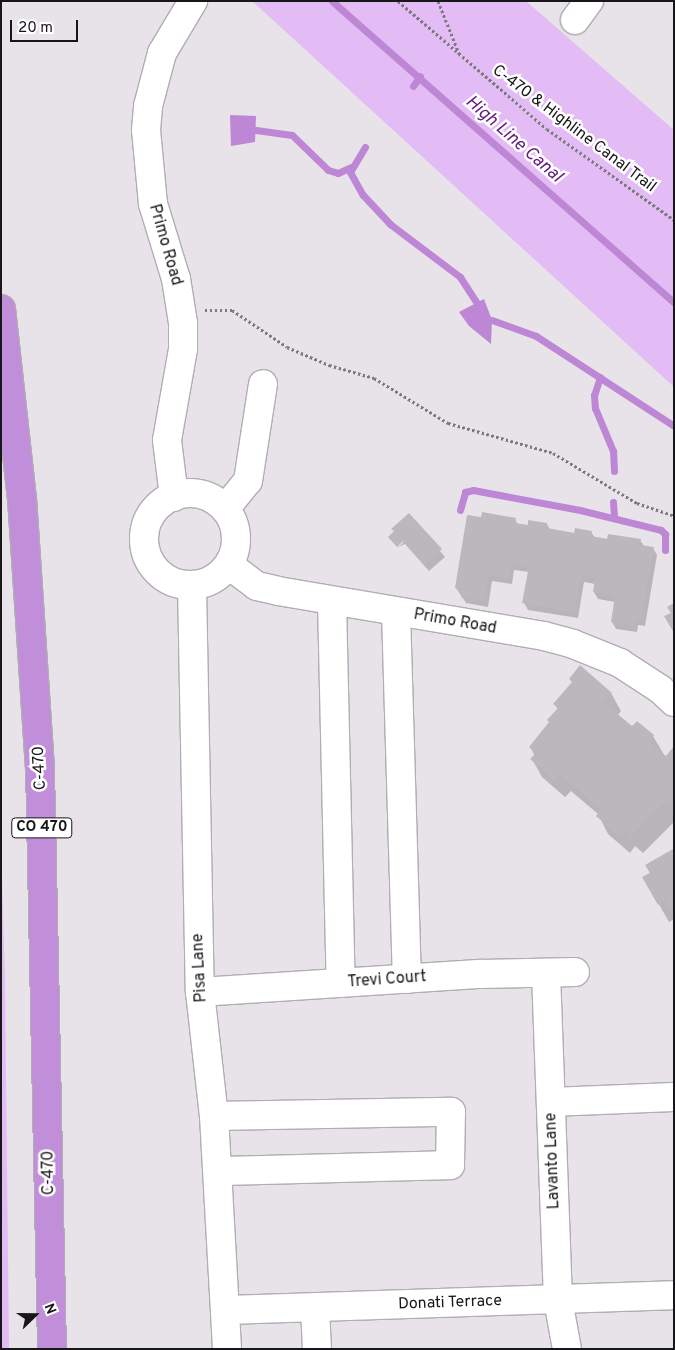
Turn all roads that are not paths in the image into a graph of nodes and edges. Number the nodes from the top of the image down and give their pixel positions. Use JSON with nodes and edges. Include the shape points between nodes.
{"nodes":[{"id":1,"x":193,"y":1,"type":"edge"},
{"id":2,"x":1,"y":309,"type":"edge"},
{"id":3,"x":264,"y":384,"type":"dead end"},
{"id":4,"x":174,"y":497,"type":"junction"},
{"id":5,"x":225,"y":509,"type":"junction"},
{"id":6,"x":229,"y":564,"type":"junction"},
{"id":7,"x":192,"y":586,"type":"junction"},
{"id":8,"x":332,"y":601,"type":"junction"},
{"id":9,"x":396,"y":612,"type":"junction"},
{"id":10,"x":674,"y":702,"type":"edge"},
{"id":11,"x":574,"y":972,"type":"dead end"},
{"id":12,"x":546,"y":973,"type":"junction"},
{"id":13,"x":407,"y":979,"type":"junction"},
{"id":14,"x":341,"y":983,"type":"junction"},
{"id":15,"x":200,"y":992,"type":"junction"},
{"id":16,"x":673,"y":1097,"type":"edge"},
{"id":17,"x":551,"y":1102,"type":"junction"},
{"id":18,"x":214,"y":1116,"type":"junction"},
{"id":19,"x":218,"y":1171,"type":"junction"},
{"id":20,"x":674,"y":1295,"type":"edge"},
{"id":21,"x":558,"y":1300,"type":"junction"},
{"id":22,"x":315,"y":1308,"type":"junction"},
{"id":23,"x":226,"y":1310,"type":"junction"},
{"id":24,"x":52,"y":1349,"type":"edge"},
{"id":25,"x":227,"y":1349,"type":"edge"},
{"id":26,"x":317,"y":1349,"type":"edge"},
{"id":27,"x":568,"y":1349,"type":"edge"}],
"edges":[{"from":1,"to":4,"type":"street","name":"Primo Road","via":[[162,54],[148,106],[146,130],[153,204],[176,279],[183,323],[183,349],[167,440]]},
{"from":2,"to":24,"type":"highway","name":"C-470","number":"CO 470","via":[[22,498],[39,749]]},
{"from":3,"to":5,"type":"street","via":[[248,481]]},
{"from":4,"to":5,"type":"street","via":[[198,494],[213,499]]},
{"from":4,"to":7,"type":"street","via":[[155,509],[147,522],[146,553],[164,578]]},
{"from":5,"to":6,"type":"street","via":[[236,536]]},
{"from":6,"to":7,"type":"street","via":[[206,583]]},
{"from":6,"to":8,"type":"street","name":"Primo Road","via":[[257,586]]},
{"from":7,"to":15,"type":"street","name":"Pisa Lane"},
{"from":8,"to":9,"type":"street","name":"Primo Road"},
{"from":8,"to":14,"type":"street"},
{"from":9,"to":10,"type":"street","name":"Primo Road","via":[[544,636],[573,644],[620,663]]},
{"from":9,"to":13,"type":"street"},
{"from":11,"to":12,"type":"street","name":"Trevi Court"},
{"from":12,"to":13,"type":"street","name":"Trevi Court"},
{"from":12,"to":17,"type":"street","name":"Lavanto Lane"},
{"from":13,"to":14,"type":"street","name":"Trevi Court"},
{"from":14,"to":15,"type":"street","name":"Trevi Court"},
{"from":15,"to":18,"type":"street","name":"Pisa Lane"},
{"from":16,"to":17,"type":"street"},
{"from":17,"to":21,"type":"street","name":"Lavanto Lane"},
{"from":18,"to":19,"type":"street","name":"Pisa Lane"},
{"from":18,"to":19,"type":"street","via":[[451,1112],[450,1165]]},
{"from":19,"to":23,"type":"street","name":"Pisa Lane"},
{"from":20,"to":21,"type":"street","name":"Donati Terrace"},
{"from":21,"to":22,"type":"street","name":"Donati Terrace"},
{"from":21,"to":27,"type":"street","name":"Lavanto Lane"},
{"from":22,"to":23,"type":"street","name":"Donati Terrace"},
{"from":22,"to":26,"type":"street"},
{"from":23,"to":25,"type":"street","name":"Pisa Lane"}]}
